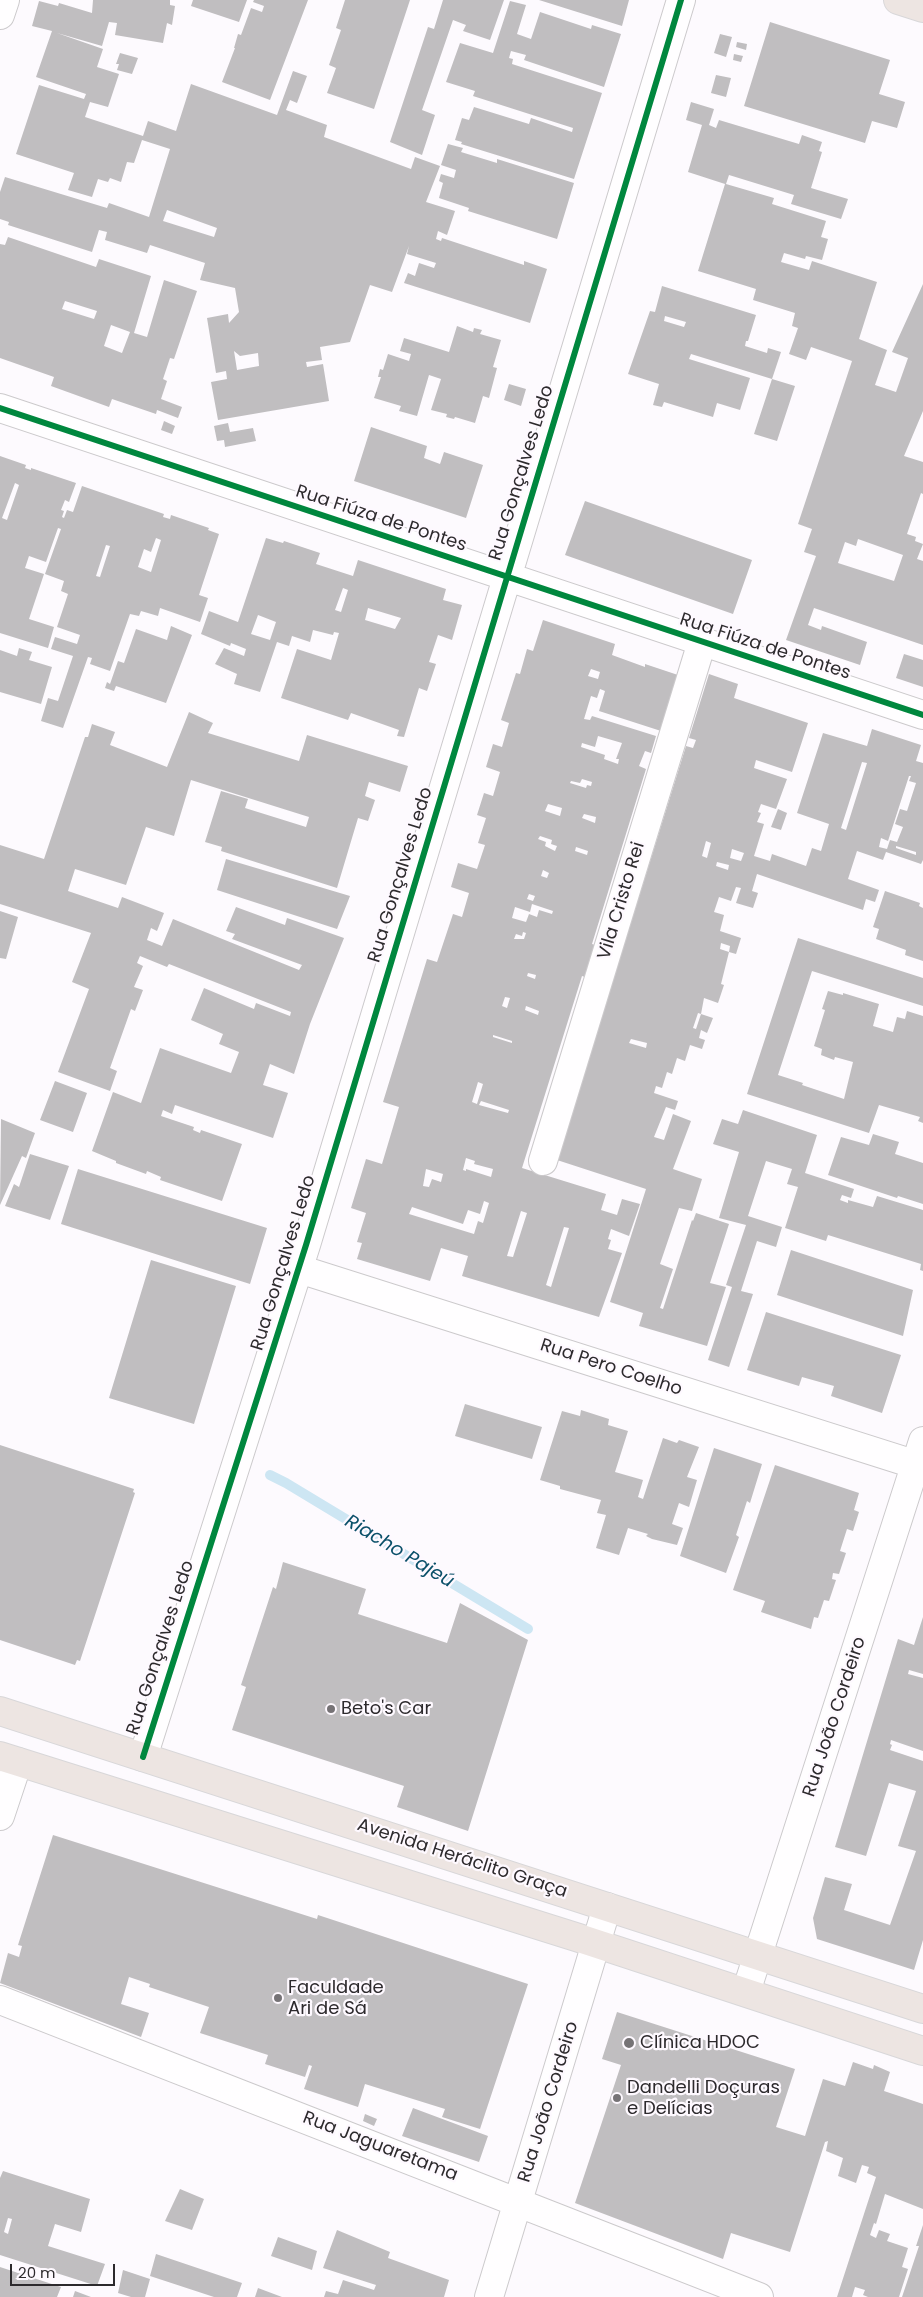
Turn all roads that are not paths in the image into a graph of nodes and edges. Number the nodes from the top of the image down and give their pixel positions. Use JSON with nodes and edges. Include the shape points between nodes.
{"nodes":[{"id":1,"x":5,"y":0,"type":"edge"},
{"id":2,"x":681,"y":0,"type":"edge"},
{"id":3,"x":898,"y":0,"type":"edge"},
{"id":4,"x":923,"y":8,"type":"edge"},
{"id":5,"x":0,"y":15,"type":"edge"},
{"id":6,"x":0,"y":408,"type":"edge"},
{"id":7,"x":506,"y":577,"type":"junction"},
{"id":8,"x":702,"y":642,"type":"junction"},
{"id":9,"x":923,"y":715,"type":"edge"},
{"id":10,"x":543,"y":1160,"type":"dead end"},
{"id":11,"x":299,"y":1269,"type":"junction"},
{"id":12,"x":921,"y":1458,"type":"edge"},
{"id":13,"x":0,"y":1711,"type":"edge"},
{"id":14,"x":143,"y":1757,"type":"junction"},
{"id":15,"x":9,"y":1759,"type":"edge"},
{"id":16,"x":0,"y":1816,"type":"edge"},
{"id":17,"x":607,"y":1907,"type":"junction"},
{"id":18,"x":596,"y":1944,"type":"junction"},
{"id":19,"x":758,"y":1956,"type":"junction"},
{"id":20,"x":746,"y":1992,"type":"junction"},
{"id":21,"x":0,"y":2000,"type":"edge"},
{"id":22,"x":923,"y":2009,"type":"edge"},
{"id":23,"x":923,"y":2051,"type":"edge"},
{"id":24,"x":520,"y":2202,"type":"junction"},
{"id":25,"x":490,"y":2297,"type":"edge"},
{"id":26,"x":759,"y":2297,"type":"edge"}],
"edges":[{"from":1,"to":5,"type":"street"},
{"from":2,"to":7,"type":"street","name":"Rua Gonçalves Ledo"},
{"from":3,"to":4,"type":"main road"},
{"from":6,"to":7,"type":"street","name":"Rua Fiúza de Pontes"},
{"from":7,"to":8,"type":"street","name":"Rua Fiúza de Pontes"},
{"from":7,"to":11,"type":"street","name":"Rua Gonçalves Ledo"},
{"from":8,"to":9,"type":"street","name":"Rua Fiúza de Pontes"},
{"from":8,"to":10,"type":"street","name":"Vila Cristo Rei"},
{"from":11,"to":12,"type":"street","name":"Rua Pero Coelho"},
{"from":11,"to":14,"type":"street","name":"Rua Gonçalves Ledo"},
{"from":12,"to":19,"type":"street","name":"Rua João Cordeiro"},
{"from":13,"to":14,"type":"main road","name":"Avenida Heráclito Graça"},
{"from":14,"to":17,"type":"main road","name":"Avenida Heráclito Graça"},
{"from":15,"to":16,"type":"street"},
{"from":15,"to":18,"type":"main road"},
{"from":17,"to":18,"type":"street","name":"Rua João Cordeiro"},
{"from":17,"to":19,"type":"main road","name":"Avenida Heráclito Graça"},
{"from":18,"to":20,"type":"main road"},
{"from":18,"to":24,"type":"street","name":"Rua João Cordeiro"},
{"from":19,"to":20,"type":"street","name":"Rua João Cordeiro"},
{"from":19,"to":22,"type":"main road","name":"Avenida Heráclito Graça"},
{"from":20,"to":23,"type":"main road"},
{"from":21,"to":24,"type":"street","name":"Rua Jaguaretama"},
{"from":24,"to":25,"type":"street","name":"Rua João Cordeiro"},
{"from":24,"to":26,"type":"street","name":"Rua Jaguaretama"}]}
